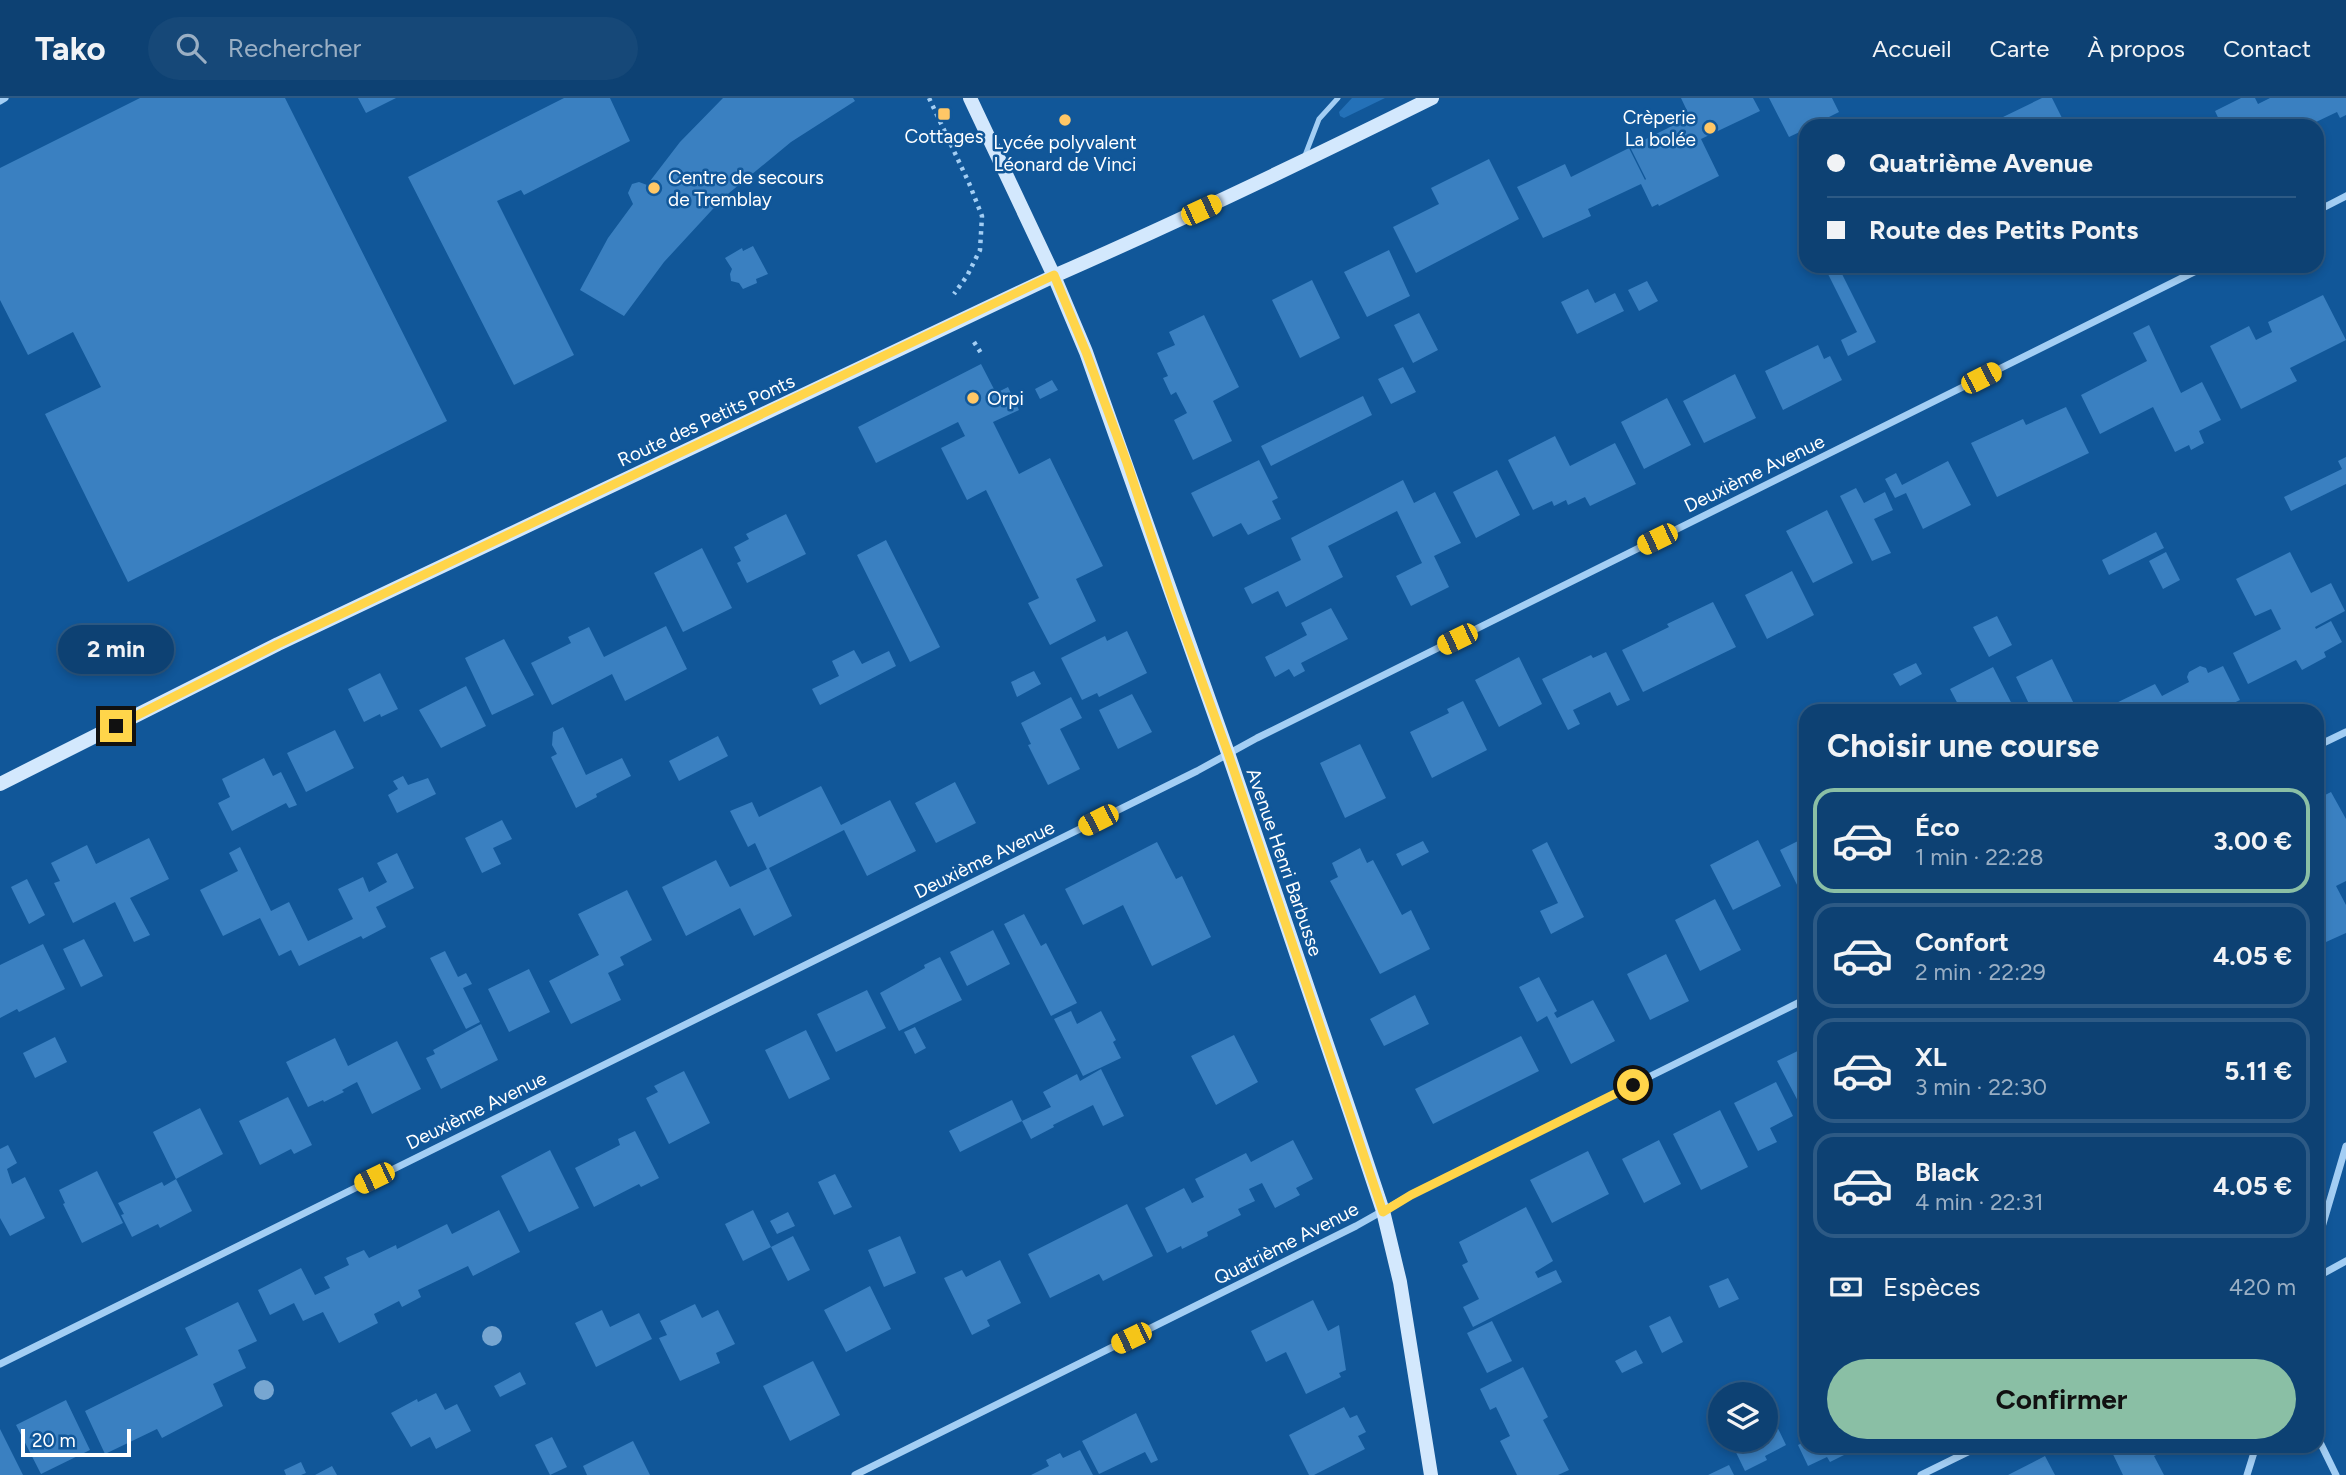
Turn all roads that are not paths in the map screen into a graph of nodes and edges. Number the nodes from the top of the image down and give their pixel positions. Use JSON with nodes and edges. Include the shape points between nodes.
{"nodes":[{"id":1,"x":5,"y":98,"type":"edge"},
{"id":2,"x":970,"y":98,"type":"edge"},
{"id":3,"x":1338,"y":98,"type":"edge"},
{"id":4,"x":1432,"y":98,"type":"edge"},
{"id":5,"x":0,"y":100,"type":"edge"},
{"id":6,"x":1302,"y":163,"type":"junction"},
{"id":7,"x":2346,"y":196,"type":"edge"},
{"id":8,"x":2324,"y":207,"type":"edge"},
{"id":9,"x":2192,"y":273,"type":"edge"},
{"id":10,"x":1054,"y":275,"type":"junction"},
{"id":11,"x":2346,"y":732,"type":"edge"},
{"id":12,"x":2324,"y":743,"type":"edge"},
{"id":13,"x":1228,"y":753,"type":"junction"},
{"id":14,"x":0,"y":784,"type":"edge"},
{"id":15,"x":1799,"y":1002,"type":"edge"},
{"id":16,"x":2346,"y":1146,"type":"edge"},
{"id":17,"x":1383,"y":1212,"type":"junction"},
{"id":18,"x":2324,"y":1220,"type":"edge"},
{"id":19,"x":2346,"y":1261,"type":"edge"},
{"id":20,"x":2324,"y":1273,"type":"edge"},
{"id":21,"x":0,"y":1364,"type":"edge"},
{"id":22,"x":2324,"y":1450,"type":"edge"},
{"id":23,"x":1966,"y":1453,"type":"edge"},
{"id":24,"x":2254,"y":1453,"type":"edge"},
{"id":25,"x":855,"y":1475,"type":"edge"},
{"id":26,"x":1431,"y":1475,"type":"edge"},
{"id":27,"x":1921,"y":1475,"type":"edge"},
{"id":28,"x":2247,"y":1475,"type":"edge"},
{"id":29,"x":2336,"y":1475,"type":"edge"}],
"edges":[{"from":1,"to":5,"type":"street"},
{"from":2,"to":10,"type":"main road","name":"Avenue Henri Barbusse"},
{"from":3,"to":6,"type":"lane","via":[[1320,119]]},
{"from":4,"to":6,"type":"main road","name":"Route des Petits Ponts"},
{"from":6,"to":10,"type":"main road","name":"Route des Petits Ponts"},
{"from":7,"to":8,"type":"street"},
{"from":9,"to":13,"type":"street","name":"Deuxième Avenue"},
{"from":10,"to":13,"type":"main road","name":"Avenue Henri Barbusse","via":[[1127,463]]},
{"from":10,"to":14,"type":"main road","name":"Route des Petits Ponts","via":[[290,638]]},
{"from":11,"to":12,"type":"street"},
{"from":13,"to":17,"type":"main road","name":"Avenue Henri Barbusse"},
{"from":13,"to":21,"type":"street","name":"Deuxième Avenue"},
{"from":15,"to":17,"type":"street","name":"Quatrième Avenue"},
{"from":16,"to":18,"type":"street"},
{"from":17,"to":25,"type":"street","name":"Quatrième Avenue"},
{"from":17,"to":26,"type":"main road","name":"Avenue Henri Barbusse"},
{"from":19,"to":20,"type":"street"},
{"from":22,"to":29,"type":"street"},
{"from":23,"to":27,"type":"street"},
{"from":24,"to":28,"type":"street"}]}
